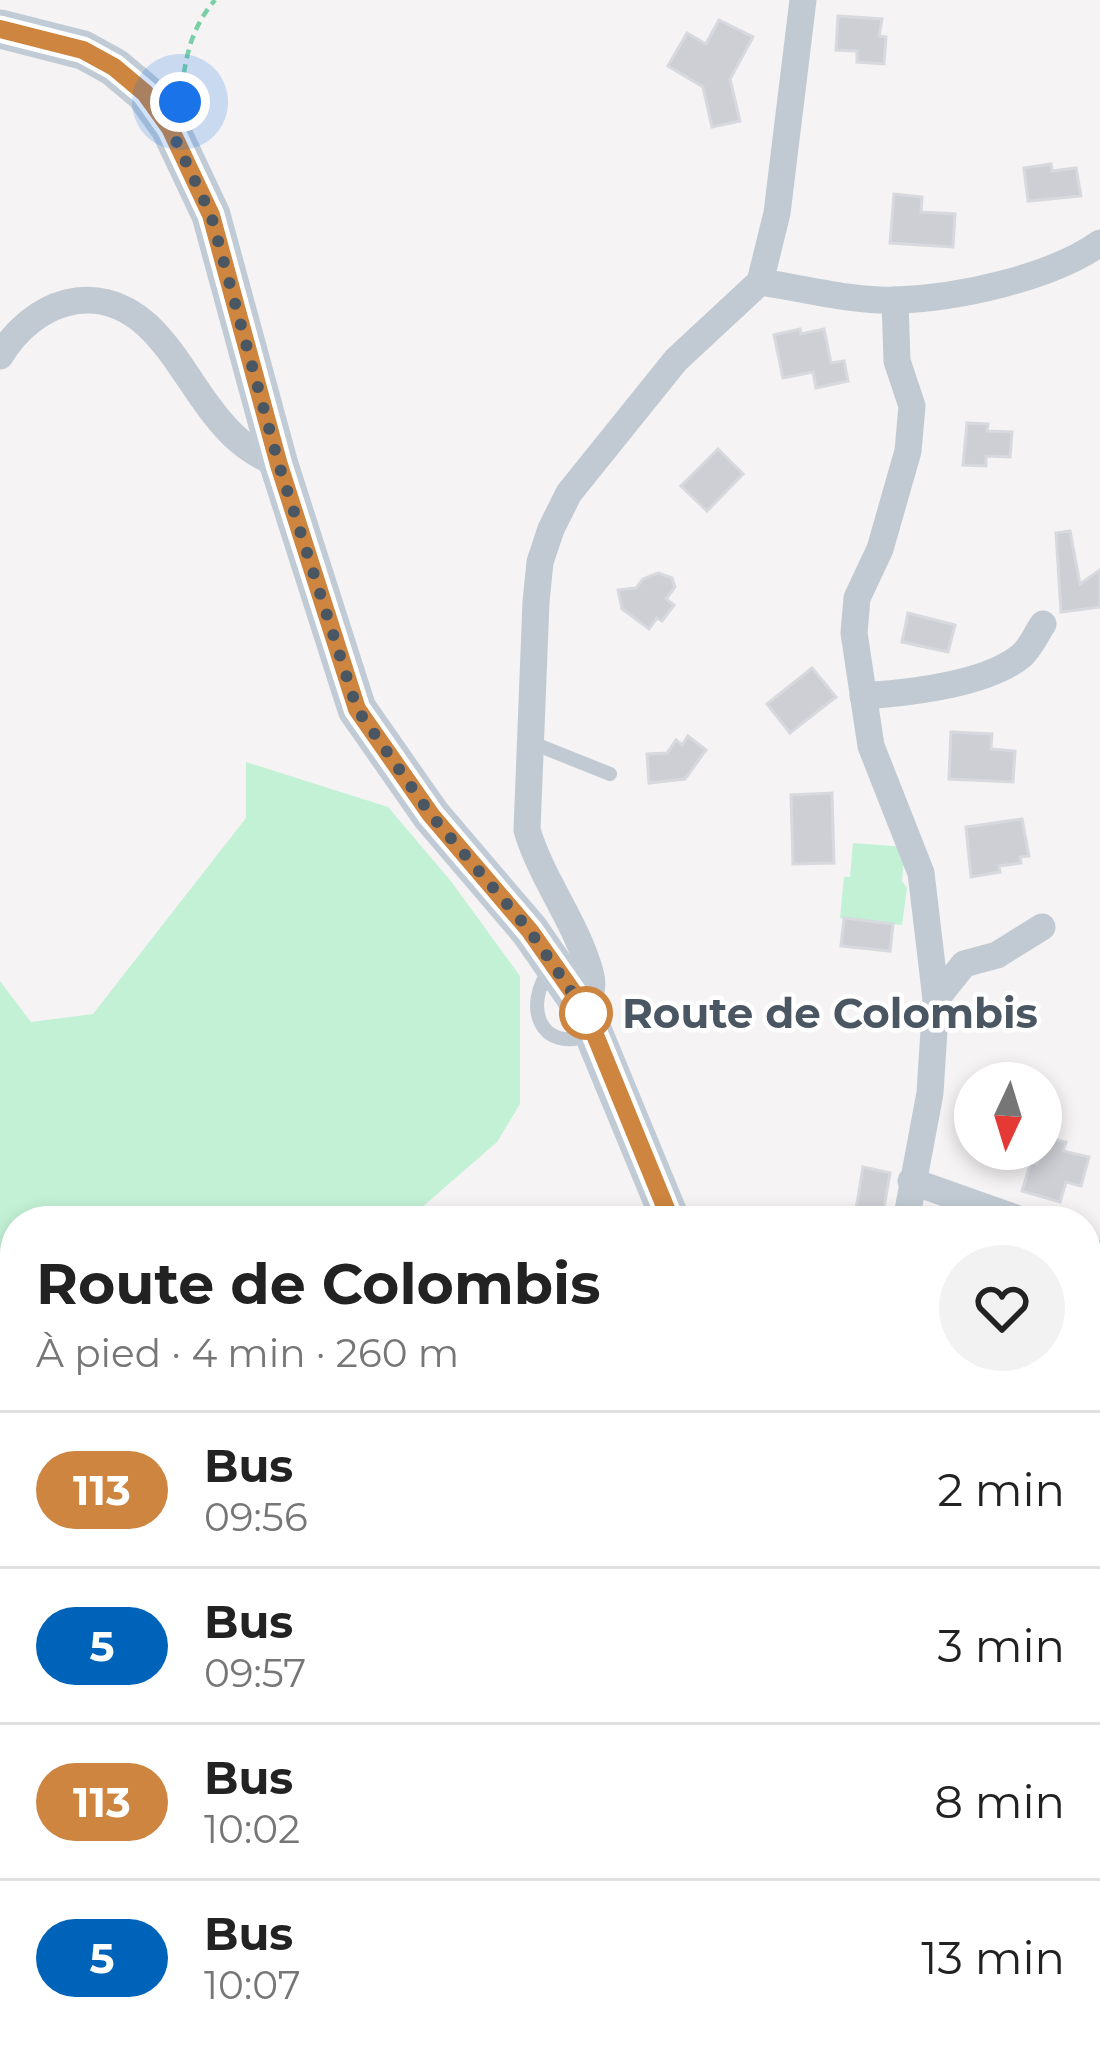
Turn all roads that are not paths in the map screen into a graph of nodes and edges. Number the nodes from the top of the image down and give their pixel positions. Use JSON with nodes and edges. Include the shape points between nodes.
{"nodes":[{"id":1,"x":803,"y":0,"type":"edge"},
{"id":2,"x":0,"y":29,"type":"edge"},
{"id":3,"x":1100,"y":243,"type":"edge"},
{"id":4,"x":760,"y":282,"type":"junction"},
{"id":5,"x":895,"y":301,"type":"junction"},
{"id":6,"x":0,"y":356,"type":"edge"},
{"id":7,"x":279,"y":465,"type":"junction"},
{"id":8,"x":1042,"y":624,"type":"dead end"},
{"id":9,"x":862,"y":696,"type":"junction"},
{"id":10,"x":530,"y":742,"type":"junction"},
{"id":11,"x":610,"y":774,"type":"dead end"},
{"id":12,"x":1042,"y":927,"type":"dead end"},
{"id":13,"x":936,"y":999,"type":"junction"},
{"id":14,"x":590,"y":1021,"type":"junction"},
{"id":15,"x":911,"y":1181,"type":"junction"},
{"id":16,"x":665,"y":1206,"type":"edge"},
{"id":17,"x":908,"y":1206,"type":"edge"},
{"id":18,"x":982,"y":1206,"type":"edge"}],
"edges":[{"from":1,"to":4,"type":"street","via":[[777,213]]},
{"from":2,"to":7,"type":"street","via":[[83,50],[114,67],[170,128],[211,215]]},
{"from":3,"to":5,"type":"street","via":[[1025,277]]},
{"from":4,"to":5,"type":"street"},
{"from":4,"to":10,"type":"street","via":[[676,359],[569,493],[540,562]]},
{"from":5,"to":9,"type":"street","via":[[897,361],[912,406],[894,501],[857,598]]},
{"from":6,"to":7,"type":"street","via":[[16,329],[45,309],[76,299],[114,306],[144,321],[249,451]]},
{"from":7,"to":14,"type":"street","via":[[357,709],[431,815],[555,964]]},
{"from":8,"to":9,"type":"street","via":[[1022,656],[965,681]]},
{"from":9,"to":13,"type":"street","via":[[871,746],[921,873]]},
{"from":10,"to":11,"type":"lane"},
{"from":10,"to":14,"type":"street","via":[[527,830],[591,975]]},
{"from":12,"to":13,"type":"street","via":[[997,955],[964,964]]},
{"from":13,"to":15,"type":"street","via":[[930,1093]]},
{"from":14,"to":16,"type":"street"},
{"from":15,"to":17,"type":"street"},
{"from":15,"to":18,"type":"street"}]}
